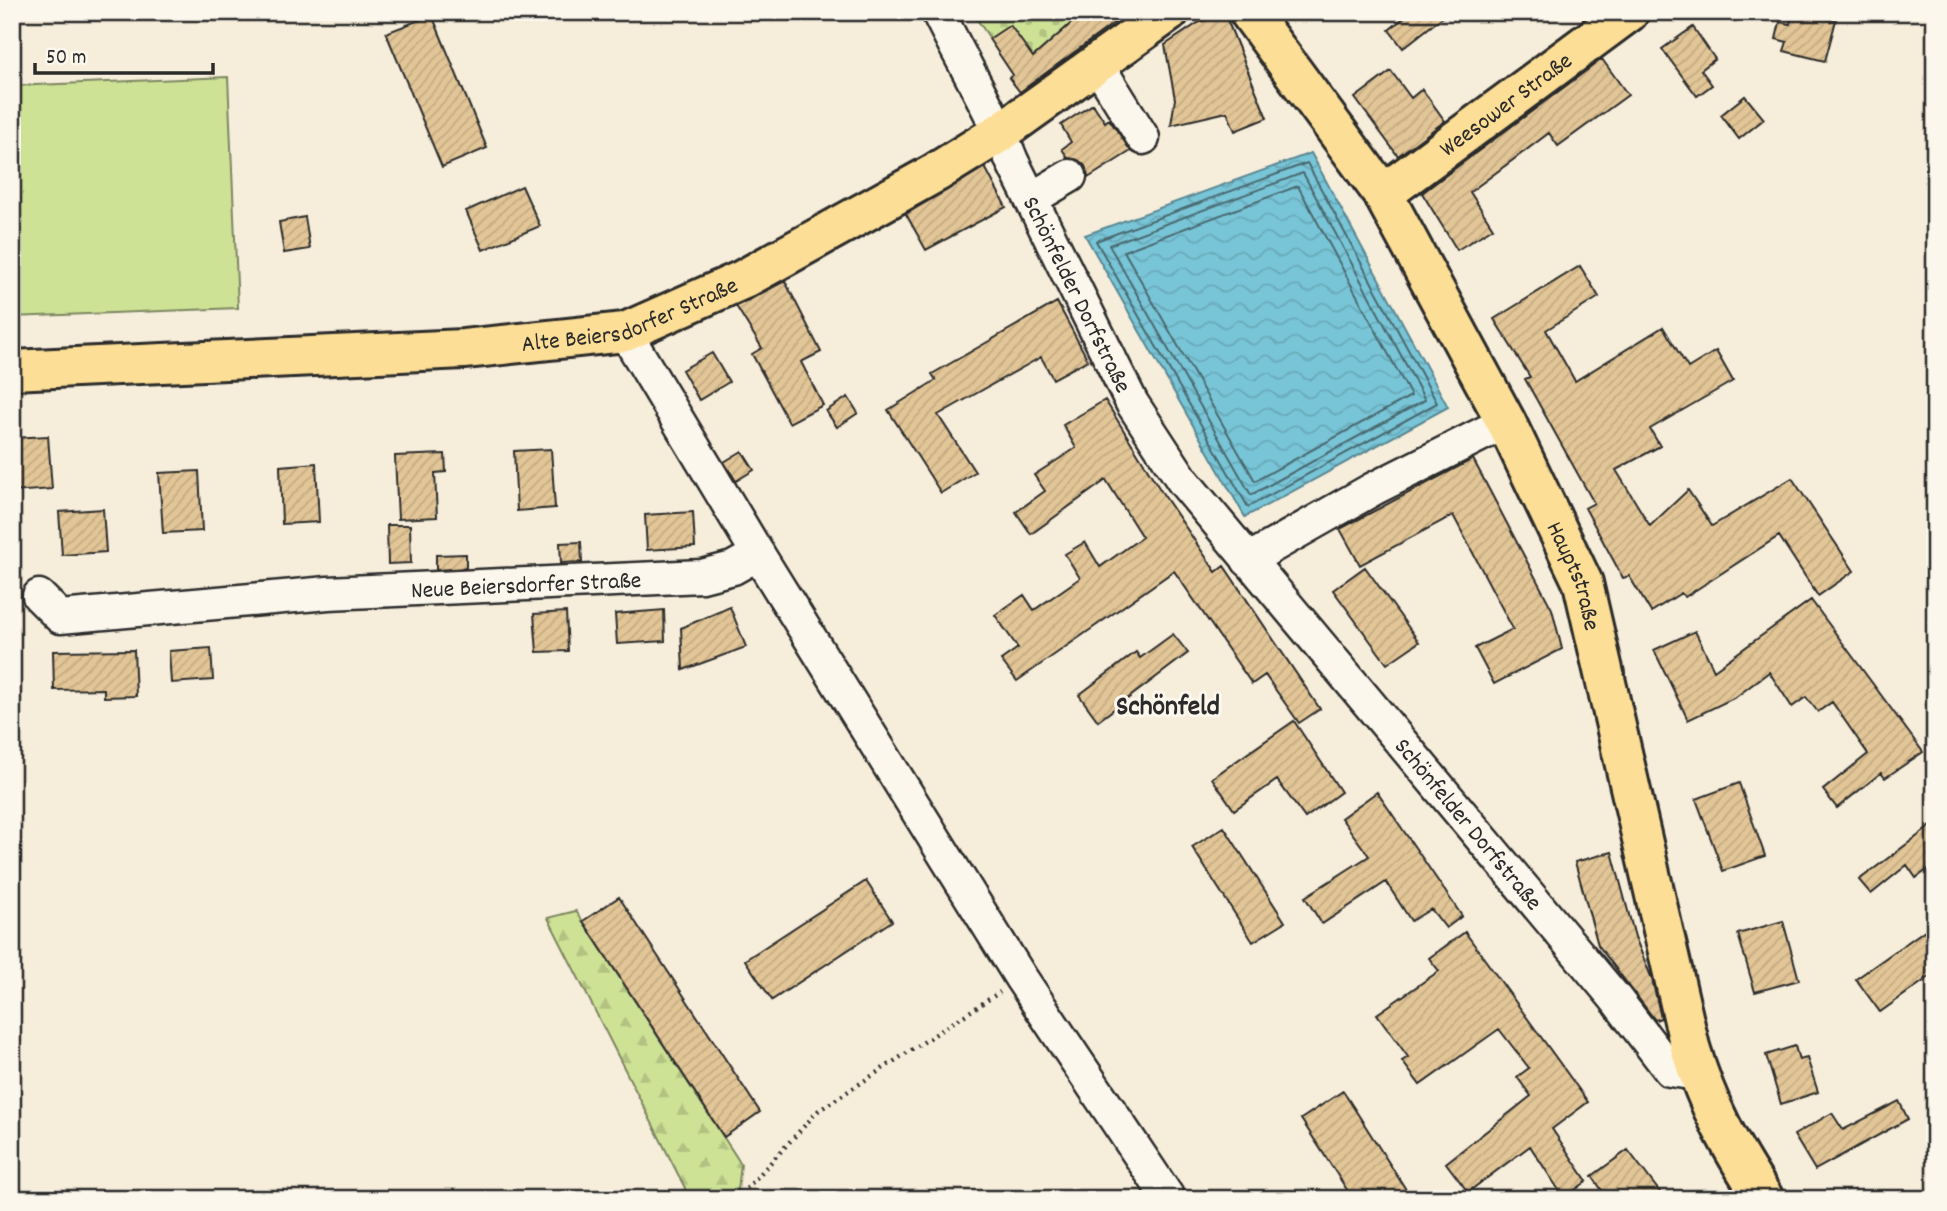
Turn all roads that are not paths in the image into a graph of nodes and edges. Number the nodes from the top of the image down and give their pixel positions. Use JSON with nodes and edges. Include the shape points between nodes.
{"nodes":[{"id":1,"x":938,"y":12,"type":"edge"},
{"id":2,"x":1168,"y":12,"type":"edge"},
{"id":3,"x":1249,"y":12,"type":"edge"},
{"id":4,"x":1629,"y":12,"type":"edge"},
{"id":5,"x":1097,"y":64,"type":"junction"},
{"id":6,"x":1001,"y":132,"type":"junction"},
{"id":7,"x":1143,"y":138,"type":"dead end"},
{"id":8,"x":1070,"y":176,"type":"dead end"},
{"id":9,"x":1383,"y":194,"type":"junction"},
{"id":10,"x":1031,"y":199,"type":"junction"},
{"id":11,"x":625,"y":332,"type":"junction"},
{"id":12,"x":12,"y":369,"type":"edge"},
{"id":13,"x":1506,"y":422,"type":"junction"},
{"id":14,"x":758,"y":554,"type":"junction"},
{"id":15,"x":1248,"y":559,"type":"junction"},
{"id":16,"x":38,"y":596,"type":"dead end"},
{"id":17,"x":1698,"y":1074,"type":"junction"},
{"id":18,"x":1169,"y":1199,"type":"edge"},
{"id":19,"x":1764,"y":1199,"type":"edge"}],
"edges":[{"from":1,"to":6,"type":"street","name":"Schönfelder Dorfstraße"},
{"from":2,"to":5,"type":"main road","name":"Alte Beiersdorfer Straße"},
{"from":3,"to":9,"type":"main road","name":"Hauptstraße"},
{"from":4,"to":9,"type":"main road","name":"Weesower Straße"},
{"from":5,"to":6,"type":"main road","name":"Alte Beiersdorfer Straße"},
{"from":5,"to":7,"type":"street"},
{"from":6,"to":10,"type":"street","name":"Schönfelder Dorfstraße"},
{"from":6,"to":11,"type":"main road","name":"Alte Beiersdorfer Straße","via":[[742,280]]},
{"from":8,"to":10,"type":"street"},
{"from":9,"to":13,"type":"main road","name":"Hauptstraße"},
{"from":10,"to":15,"type":"street","name":"Schönfelder Dorfstraße","via":[[1132,403],[1183,481]]},
{"from":11,"to":12,"type":"main road","name":"Alte Beiersdorfer Straße","via":[[464,349]]},
{"from":11,"to":14,"type":"street"},
{"from":13,"to":15,"type":"street"},
{"from":13,"to":17,"type":"main road","name":"Hauptstraße","via":[[1583,583]]},
{"from":14,"to":16,"type":"street","name":"Neue Beiersdorfer Straße","via":[[733,568],[702,576],[328,593],[60,617]]},
{"from":14,"to":18,"type":"street","via":[[1021,978]]},
{"from":15,"to":17,"type":"street","name":"Schönfelder Dorfstraße","via":[[1670,1070]]},
{"from":17,"to":19,"type":"main road","name":"Hauptstraße","via":[[1722,1133]]}]}
